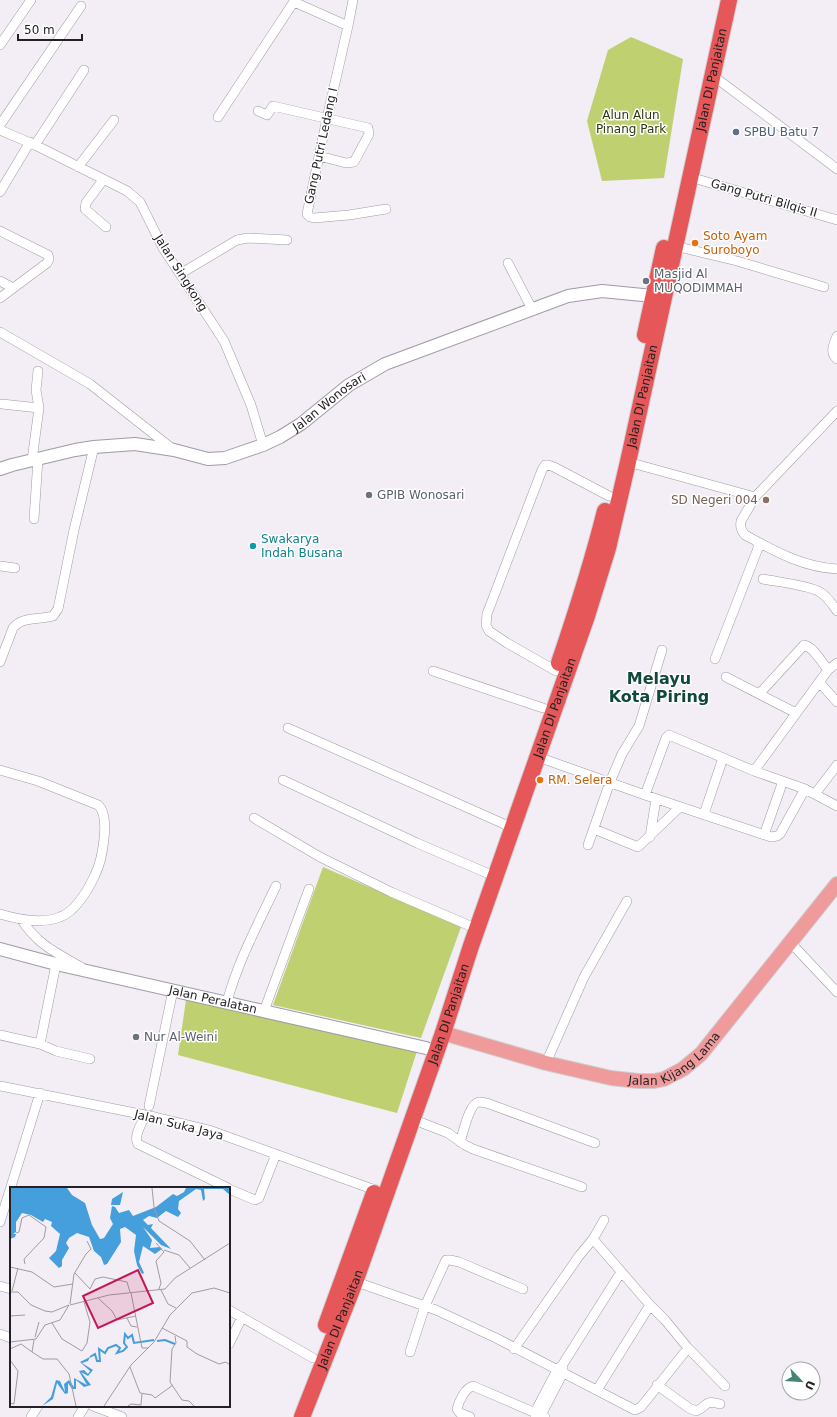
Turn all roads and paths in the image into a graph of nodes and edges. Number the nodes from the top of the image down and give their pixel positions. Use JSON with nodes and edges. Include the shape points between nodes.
{"nodes":[{"id":1,"x":32,"y":0,"type":"edge"},
{"id":2,"x":353,"y":0,"type":"edge"},
{"id":3,"x":720,"y":0,"type":"edge"},
{"id":4,"x":729,"y":0,"type":"edge"},
{"id":5,"x":294,"y":1,"type":"edge"},
{"id":6,"x":81,"y":6,"type":"dead end"},
{"id":7,"x":348,"y":26,"type":"junction"},
{"id":8,"x":0,"y":45,"type":"edge"},
{"id":9,"x":84,"y":70,"type":"dead end"},
{"id":10,"x":712,"y":75,"type":"junction"},
{"id":11,"x":258,"y":111,"type":"dead end"},
{"id":12,"x":218,"y":116,"type":"dead end"},
{"id":13,"x":327,"y":118,"type":"junction"},
{"id":14,"x":114,"y":120,"type":"dead end"},
{"id":15,"x":0,"y":125,"type":"edge"},
{"id":16,"x":0,"y":130,"type":"edge"},
{"id":17,"x":32,"y":144,"type":"junction"},
{"id":18,"x":319,"y":156,"type":"junction"},
{"id":19,"x":78,"y":167,"type":"junction"},
{"id":20,"x":837,"y":169,"type":"edge"},
{"id":21,"x":690,"y":177,"type":"junction"},
{"id":22,"x":103,"y":180,"type":"junction"},
{"id":23,"x":0,"y":192,"type":"edge"},
{"id":24,"x":386,"y":209,"type":"dead end"},
{"id":25,"x":837,"y":220,"type":"edge"},
{"id":26,"x":106,"y":227,"type":"dead end"},
{"id":27,"x":0,"y":231,"type":"edge"},
{"id":28,"x":287,"y":240,"type":"dead end"},
{"id":29,"x":675,"y":246,"type":"junction"},
{"id":30,"x":508,"y":263,"type":"dead end"},
{"id":31,"x":180,"y":274,"type":"junction"},
{"id":32,"x":0,"y":281,"type":"edge"},
{"id":33,"x":824,"y":287,"type":"dead end"},
{"id":34,"x":14,"y":288,"type":"junction"},
{"id":35,"x":653,"y":296,"type":"junction"},
{"id":36,"x":0,"y":298,"type":"edge"},
{"id":37,"x":532,"y":309,"type":"junction"},
{"id":38,"x":0,"y":332,"type":"edge"},
{"id":39,"x":837,"y":336,"type":"edge"},
{"id":40,"x":837,"y":359,"type":"edge"},
{"id":41,"x":38,"y":371,"type":"dead end"},
{"id":42,"x":2,"y":404,"type":"dead end"},
{"id":43,"x":39,"y":408,"type":"junction"},
{"id":44,"x":837,"y":411,"type":"edge"},
{"id":45,"x":263,"y":445,"type":"junction"},
{"id":46,"x":94,"y":447,"type":"junction"},
{"id":47,"x":174,"y":450,"type":"junction"},
{"id":48,"x":35,"y":460,"type":"junction"},
{"id":49,"x":628,"y":462,"type":"junction"},
{"id":50,"x":0,"y":469,"type":"edge"},
{"id":51,"x":609,"y":496,"type":"junction"},
{"id":52,"x":755,"y":497,"type":"junction"},
{"id":53,"x":34,"y":519,"type":"dead end"},
{"id":54,"x":760,"y":543,"type":"junction"},
{"id":55,"x":0,"y":566,"type":"edge"},
{"id":56,"x":15,"y":568,"type":"dead end"},
{"id":57,"x":837,"y":569,"type":"edge"},
{"id":58,"x":763,"y":579,"type":"dead end"},
{"id":59,"x":837,"y":611,"type":"edge"},
{"id":60,"x":662,"y":650,"type":"dead end"},
{"id":61,"x":715,"y":659,"type":"dead end"},
{"id":62,"x":0,"y":662,"type":"edge"},
{"id":63,"x":837,"y":662,"type":"edge"},
{"id":64,"x":828,"y":670,"type":"junction"},
{"id":65,"x":433,"y":671,"type":"dead end"},
{"id":66,"x":556,"y":671,"type":"junction"},
{"id":67,"x":726,"y":677,"type":"dead end"},
{"id":68,"x":819,"y":682,"type":"junction"},
{"id":69,"x":760,"y":694,"type":"junction"},
{"id":70,"x":837,"y":702,"type":"edge"},
{"id":71,"x":548,"y":710,"type":"junction"},
{"id":72,"x":796,"y":713,"type":"junction"},
{"id":73,"x":288,"y":728,"type":"dead end"},
{"id":74,"x":538,"y":757,"type":"junction"},
{"id":75,"x":723,"y":758,"type":"junction"},
{"id":76,"x":837,"y":765,"type":"edge"},
{"id":77,"x":0,"y":770,"type":"edge"},
{"id":78,"x":754,"y":771,"type":"junction"},
{"id":79,"x":283,"y":780,"type":"dead end"},
{"id":80,"x":783,"y":781,"type":"junction"},
{"id":81,"x":610,"y":782,"type":"junction"},
{"id":82,"x":805,"y":789,"type":"junction"},
{"id":83,"x":815,"y":794,"type":"junction"},
{"id":84,"x":645,"y":795,"type":"junction"},
{"id":85,"x":656,"y":799,"type":"junction"},
{"id":86,"x":837,"y":806,"type":"edge"},
{"id":87,"x":680,"y":807,"type":"junction"},
{"id":88,"x":704,"y":814,"type":"junction"},
{"id":89,"x":254,"y":818,"type":"dead end"},
{"id":90,"x":504,"y":824,"type":"junction"},
{"id":91,"x":594,"y":829,"type":"junction"},
{"id":92,"x":764,"y":835,"type":"junction"},
{"id":93,"x":650,"y":837,"type":"junction"},
{"id":94,"x":588,"y":845,"type":"dead end"},
{"id":95,"x":487,"y":873,"type":"junction"},
{"id":96,"x":837,"y":884,"type":"edge"},
{"id":97,"x":276,"y":886,"type":"dead end"},
{"id":98,"x":309,"y":889,"type":"dead end"},
{"id":99,"x":627,"y":901,"type":"dead end"},
{"id":100,"x":0,"y":914,"type":"edge"},
{"id":101,"x":21,"y":919,"type":"junction"},
{"id":102,"x":468,"y":925,"type":"junction"},
{"id":103,"x":790,"y":942,"type":"junction"},
{"id":104,"x":0,"y":950,"type":"edge"},
{"id":105,"x":56,"y":964,"type":"junction"},
{"id":106,"x":88,"y":971,"type":"junction"},
{"id":107,"x":173,"y":990,"type":"junction"},
{"id":108,"x":837,"y":992,"type":"edge"},
{"id":109,"x":227,"y":1002,"type":"junction"},
{"id":110,"x":264,"y":1010,"type":"junction"},
{"id":111,"x":442,"y":1033,"type":"junction"},
{"id":112,"x":0,"y":1036,"type":"edge"},
{"id":113,"x":40,"y":1044,"type":"junction"},
{"id":114,"x":426,"y":1048,"type":"junction"},
{"id":115,"x":90,"y":1059,"type":"dead end"},
{"id":116,"x":546,"y":1063,"type":"junction"},
{"id":117,"x":0,"y":1086,"type":"edge"},
{"id":118,"x":40,"y":1093,"type":"junction"},
{"id":119,"x":150,"y":1106,"type":"dead end"},
{"id":120,"x":145,"y":1116,"type":"junction"},
{"id":121,"x":412,"y":1119,"type":"junction"},
{"id":122,"x":460,"y":1142,"type":"junction"},
{"id":123,"x":595,"y":1143,"type":"dead end"},
{"id":124,"x":276,"y":1154,"type":"junction"},
{"id":125,"x":10,"y":1187,"type":"edge"},
{"id":126,"x":226,"y":1187,"type":"edge"},
{"id":127,"x":582,"y":1187,"type":"dead end"},
{"id":128,"x":10,"y":1188,"type":"edge"},
{"id":129,"x":230,"y":1189,"type":"edge"},
{"id":130,"x":375,"y":1190,"type":"junction"},
{"id":131,"x":6,"y":1201,"type":"edge"},
{"id":132,"x":604,"y":1220,"type":"dead end"},
{"id":133,"x":0,"y":1222,"type":"edge"},
{"id":134,"x":593,"y":1239,"type":"junction"},
{"id":135,"x":621,"y":1272,"type":"junction"},
{"id":136,"x":349,"y":1280,"type":"junction"},
{"id":137,"x":0,"y":1286,"type":"edge"},
{"id":138,"x":10,"y":1289,"type":"edge"},
{"id":139,"x":523,"y":1289,"type":"dead end"},
{"id":140,"x":650,"y":1305,"type":"junction"},
{"id":141,"x":425,"y":1306,"type":"junction"},
{"id":142,"x":230,"y":1311,"type":"edge"},
{"id":143,"x":242,"y":1317,"type":"junction"},
{"id":144,"x":334,"y":1318,"type":"junction"},
{"id":145,"x":0,"y":1334,"type":"edge"},
{"id":146,"x":10,"y":1338,"type":"edge"},
{"id":147,"x":230,"y":1342,"type":"edge"},
{"id":148,"x":688,"y":1348,"type":"junction"},
{"id":149,"x":514,"y":1349,"type":"junction"},
{"id":150,"x":410,"y":1352,"type":"dead end"},
{"id":151,"x":313,"y":1358,"type":"junction"},
{"id":152,"x":561,"y":1369,"type":"junction"},
{"id":153,"x":657,"y":1385,"type":"junction"},
{"id":154,"x":725,"y":1386,"type":"dead end"},
{"id":155,"x":597,"y":1390,"type":"junction"},
{"id":156,"x":720,"y":1404,"type":"dead end"},
{"id":157,"x":37,"y":1407,"type":"edge"},
{"id":158,"x":84,"y":1407,"type":"edge"},
{"id":159,"x":96,"y":1407,"type":"edge"},
{"id":160,"x":539,"y":1416,"type":"edge"},
{"id":161,"x":31,"y":1417,"type":"edge"},
{"id":162,"x":78,"y":1417,"type":"edge"},
{"id":163,"x":122,"y":1417,"type":"edge"},
{"id":164,"x":292,"y":1417,"type":"edge"},
{"id":165,"x":302,"y":1417,"type":"edge"},
{"id":166,"x":470,"y":1417,"type":"edge"}],
"edges":[{"from":1,"to":8,"type":"street"},
{"from":2,"to":7,"type":"street","name":"Gang Putri Ledang I"},
{"from":3,"to":35,"type":"highway","name":"Jalan DI Panjaitan"},
{"from":4,"to":10,"type":"highway","name":"Jalan DI Panjaitan"},
{"from":5,"to":7,"type":"street"},
{"from":5,"to":12,"type":"street"},
{"from":6,"to":15,"type":"street"},
{"from":7,"to":13,"type":"street","name":"Gang Putri Ledang I"},
{"from":9,"to":17,"type":"street"},
{"from":10,"to":20,"type":"street"},
{"from":10,"to":21,"type":"highway","name":"Jalan DI Panjaitan"},
{"from":11,"to":13,"type":"street","via":[[267,115],[273,106]]},
{"from":13,"to":18,"type":"street","name":"Gang Putri Ledang I"},
{"from":13,"to":18,"type":"street","via":[[366,127],[369,134],[354,162],[346,163]]},
{"from":14,"to":19,"type":"street"},
{"from":16,"to":17,"type":"street","name":"Jalan Singkong"},
{"from":17,"to":19,"type":"street","name":"Jalan Singkong"},
{"from":17,"to":23,"type":"street"},
{"from":18,"to":24,"type":"street","name":"Gang Putri Ledang I","via":[[308,216],[314,218],[349,215]]},
{"from":19,"to":22,"type":"street","name":"Jalan Singkong"},
{"from":21,"to":25,"type":"street","name":"Gang Putri Bilqis II"},
{"from":21,"to":29,"type":"highway","name":"Jalan DI Panjaitan"},
{"from":22,"to":26,"type":"street","via":[[86,203],[85,209]]},
{"from":22,"to":31,"type":"street","name":"Jalan Singkong","via":[[127,191],[140,202],[163,248]]},
{"from":27,"to":34,"type":"street","via":[[48,255],[49,259]]},
{"from":28,"to":31,"type":"street","via":[[237,240]]},
{"from":29,"to":33,"type":"street"},
{"from":29,"to":49,"type":"highway","name":"Jalan DI Panjaitan"},
{"from":30,"to":37,"type":"street"},
{"from":31,"to":45,"type":"street","name":"Jalan Singkong","via":[[224,341],[251,405]]},
{"from":32,"to":34,"type":"street"},
{"from":34,"to":36,"type":"street"},
{"from":35,"to":37,"type":"street","name":"Jalan Wonosari","via":[[595,291],[568,296]]},
{"from":35,"to":51,"type":"highway","name":"Jalan DI Panjaitan"},
{"from":37,"to":45,"type":"street","name":"Jalan Wonosari","via":[[376,368],[349,385],[301,424]]},
{"from":38,"to":47,"type":"street","via":[[90,384]]},
{"from":39,"to":40,"type":"street","via":[[832,351]]},
{"from":41,"to":43,"type":"street","via":[[36,390]]},
{"from":42,"to":43,"type":"street"},
{"from":43,"to":48,"type":"street"},
{"from":44,"to":52,"type":"street"},
{"from":45,"to":47,"type":"street","name":"Jalan Wonosari","via":[[219,459],[208,459]]},
{"from":46,"to":47,"type":"street","name":"Jalan Wonosari","via":[[135,444]]},
{"from":46,"to":48,"type":"street","name":"Jalan Wonosari"},
{"from":46,"to":62,"type":"street","via":[[58,609],[53,616],[17,624],[13,628]]},
{"from":48,"to":50,"type":"street","name":"Jalan Wonosari"},
{"from":48,"to":53,"type":"street"},
{"from":49,"to":52,"type":"street"},
{"from":49,"to":71,"type":"highway","name":"Jalan DI Panjaitan","via":[[606,556],[587,616]]},
{"from":51,"to":66,"type":"highway","name":"Jalan DI Panjaitan","via":[[594,555]]},
{"from":51,"to":66,"type":"street","via":[[554,467],[545,466],[487,614],[486,625],[489,631]]},
{"from":52,"to":54,"type":"street","via":[[740,526],[745,535]]},
{"from":54,"to":57,"type":"street","via":[[802,564]]},
{"from":54,"to":61,"type":"street"},
{"from":55,"to":56,"type":"street"},
{"from":58,"to":59,"type":"street","via":[[815,590],[824,595]]},
{"from":60,"to":81,"type":"street","via":[[639,726],[622,754]]},
{"from":63,"to":64,"type":"street"},
{"from":64,"to":68,"type":"street"},
{"from":64,"to":69,"type":"street","via":[[811,648],[804,645]]},
{"from":65,"to":71,"type":"street"},
{"from":66,"to":71,"type":"highway","name":"Jalan DI Panjaitan"},
{"from":67,"to":69,"type":"street"},
{"from":68,"to":70,"type":"street"},
{"from":68,"to":72,"type":"street"},
{"from":69,"to":72,"type":"street"},
{"from":71,"to":74,"type":"highway","name":"Jalan DI Panjaitan"},
{"from":71,"to":90,"type":"highway","name":"Jalan DI Panjaitan"},
{"from":72,"to":78,"type":"street"},
{"from":73,"to":90,"type":"street"},
{"from":74,"to":81,"type":"street"},
{"from":74,"to":111,"type":"highway","name":"Jalan DI Panjaitan"},
{"from":75,"to":78,"type":"street"},
{"from":75,"to":84,"type":"street","via":[[667,736]]},
{"from":75,"to":88,"type":"street"},
{"from":76,"to":83,"type":"street"},
{"from":77,"to":101,"type":"street","via":[[38,781],[98,805],[102,808],[105,827],[96,874],[74,908],[54,919]]},
{"from":78,"to":80,"type":"street"},
{"from":79,"to":95,"type":"street"},
{"from":80,"to":82,"type":"street"},
{"from":80,"to":92,"type":"street"},
{"from":81,"to":84,"type":"street"},
{"from":81,"to":91,"type":"street"},
{"from":82,"to":83,"type":"street"},
{"from":82,"to":92,"type":"street","via":[[780,834],[774,837]]},
{"from":83,"to":86,"type":"street"},
{"from":84,"to":85,"type":"street"},
{"from":85,"to":87,"type":"street"},
{"from":85,"to":93,"type":"street"},
{"from":87,"to":88,"type":"street"},
{"from":87,"to":93,"type":"street"},
{"from":88,"to":92,"type":"street"},
{"from":89,"to":102,"type":"street","via":[[320,857],[391,892]]},
{"from":90,"to":95,"type":"highway","name":"Jalan DI Panjaitan"},
{"from":91,"to":93,"type":"street","via":[[637,847]]},
{"from":91,"to":94,"type":"street"},
{"from":95,"to":102,"type":"highway","name":"Jalan DI Panjaitan"},
{"from":96,"to":103,"type":"main road","name":"Jalan Kijang Lama"},
{"from":97,"to":109,"type":"street","via":[[240,962]]},
{"from":98,"to":110,"type":"street"},
{"from":99,"to":116,"type":"street","via":[[584,977]]},
{"from":100,"to":101,"type":"street"},
{"from":101,"to":106,"type":"street","via":[[45,946]]},
{"from":102,"to":114,"type":"highway","name":"Jalan DI Panjaitan"},
{"from":103,"to":108,"type":"street"},
{"from":103,"to":116,"type":"main road","name":"Jalan Kijang Lama","via":[[701,1054],[673,1074],[654,1081],[638,1081],[611,1078]]},
{"from":104,"to":105,"type":"street","name":"Jalan Peralatan"},
{"from":105,"to":106,"type":"street","name":"Jalan Peralatan"},
{"from":105,"to":113,"type":"street"},
{"from":106,"to":107,"type":"street","name":"Jalan Peralatan"},
{"from":107,"to":109,"type":"street","name":"Jalan Peralatan"},
{"from":107,"to":119,"type":"street"},
{"from":109,"to":110,"type":"street","name":"Jalan Peralatan"},
{"from":110,"to":114,"type":"street","name":"Jalan Peralatan"},
{"from":111,"to":116,"type":"main road","name":"Jalan Kijang Lama"},
{"from":111,"to":121,"type":"highway","name":"Jalan DI Panjaitan"},
{"from":112,"to":113,"type":"street"},
{"from":113,"to":115,"type":"street","via":[[56,1051]]},
{"from":114,"to":130,"type":"highway","name":"Jalan DI Panjaitan"},
{"from":117,"to":118,"type":"street","name":"Jalan Suka Jaya"},
{"from":118,"to":120,"type":"street","name":"Jalan Suka Jaya"},
{"from":118,"to":125,"type":"street"},
{"from":120,"to":124,"type":"street","name":"Jalan Suka Jaya","via":[[209,1130]]},
{"from":120,"to":126,"type":"street","via":[[137,1135],[138,1144]]},
{"from":121,"to":122,"type":"street","via":[[448,1133]]},
{"from":121,"to":136,"type":"highway","name":"Jalan DI Panjaitan"},
{"from":122,"to":123,"type":"street","via":[[470,1110],[479,1102]]},
{"from":122,"to":127,"type":"street","via":[[473,1149]]},
{"from":124,"to":129,"type":"street","via":[[259,1198],[255,1200]]},
{"from":124,"to":130,"type":"street","name":"Jalan Suka Jaya"},
{"from":128,"to":131,"type":"street"},
{"from":130,"to":136,"type":"highway","name":"Jalan DI Panjaitan"},
{"from":131,"to":133,"type":"street"},
{"from":132,"to":134,"type":"street"},
{"from":134,"to":135,"type":"street"},
{"from":134,"to":149,"type":"street"},
{"from":135,"to":140,"type":"street"},
{"from":135,"to":152,"type":"street"},
{"from":136,"to":141,"type":"street"},
{"from":136,"to":144,"type":"highway","name":"Jalan DI Panjaitan"},
{"from":137,"to":138,"type":"street"},
{"from":139,"to":141,"type":"street","via":[[459,1262],[446,1260]]},
{"from":140,"to":148,"type":"street"},
{"from":140,"to":155,"type":"street"},
{"from":141,"to":149,"type":"street","via":[[496,1338]]},
{"from":141,"to":150,"type":"street"},
{"from":142,"to":143,"type":"street"},
{"from":143,"to":147,"type":"street"},
{"from":143,"to":151,"type":"street"},
{"from":144,"to":151,"type":"highway","name":"Jalan DI Panjaitan"},
{"from":144,"to":165,"type":"highway","name":"Jalan DI Panjaitan"},
{"from":145,"to":146,"type":"street"},
{"from":148,"to":153,"type":"street"},
{"from":148,"to":154,"type":"street"},
{"from":149,"to":152,"type":"street"},
{"from":151,"to":164,"type":"highway","name":"Jalan DI Panjaitan"},
{"from":152,"to":155,"type":"street"},
{"from":152,"to":160,"type":"street"},
{"from":153,"to":155,"type":"street","via":[[635,1410]]},
{"from":153,"to":156,"type":"street","via":[[696,1411],[710,1402]]},
{"from":157,"to":161,"type":"street"},
{"from":158,"to":162,"type":"street"},
{"from":159,"to":163,"type":"street"},
{"from":160,"to":166,"type":"street","via":[[473,1386],[466,1391],[457,1409]]}]}
